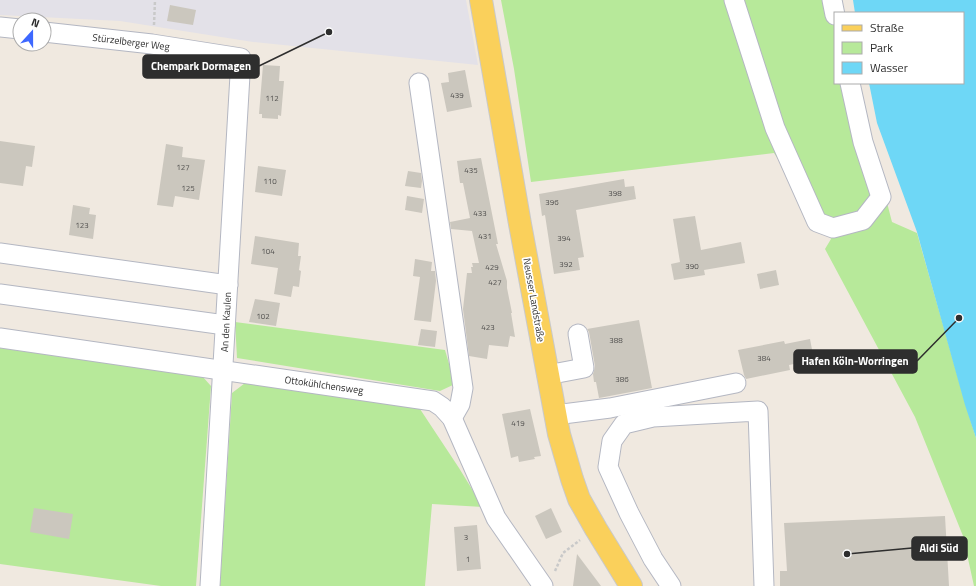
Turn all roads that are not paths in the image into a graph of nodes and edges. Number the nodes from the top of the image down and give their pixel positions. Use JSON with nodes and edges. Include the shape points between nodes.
{"nodes":[{"id":1,"x":481,"y":0,"type":"edge"},
{"id":2,"x":734,"y":0,"type":"edge"},
{"id":3,"x":832,"y":0,"type":"edge"},
{"id":4,"x":835,"y":12,"type":"edge"},
{"id":5,"x":0,"y":27,"type":"edge"},
{"id":6,"x":12,"y":28,"type":"edge"},
{"id":7,"x":52,"y":33,"type":"edge"},
{"id":8,"x":241,"y":58,"type":"joint"},
{"id":9,"x":419,"y":83,"type":"dead end"},
{"id":10,"x":850,"y":84,"type":"edge"},
{"id":11,"x":0,"y":253,"type":"edge"},
{"id":12,"x":228,"y":285,"type":"junction"},
{"id":13,"x":0,"y":294,"type":"edge"},
{"id":14,"x":225,"y":325,"type":"junction"},
{"id":15,"x":578,"y":334,"type":"dead end"},
{"id":16,"x":0,"y":338,"type":"edge"},
{"id":17,"x":224,"y":370,"type":"junction"},
{"id":18,"x":547,"y":375,"type":"junction"},
{"id":19,"x":736,"y":383,"type":"dead end"},
{"id":20,"x":555,"y":416,"type":"junction"},
{"id":21,"x":452,"y":418,"type":"junction"},
{"id":22,"x":549,"y":579,"type":"edge"},
{"id":23,"x":210,"y":586,"type":"edge"},
{"id":24,"x":631,"y":586,"type":"edge"},
{"id":25,"x":671,"y":586,"type":"edge"},
{"id":26,"x":764,"y":586,"type":"edge"}],
"edges":[{"from":1,"to":18,"type":"main road","name":"Neusser Landstraße"},
{"from":2,"to":10,"type":"street","via":[[775,128],[817,222],[833,228],[863,220],[880,197],[863,142]]},
{"from":3,"to":4,"type":"street"},
{"from":5,"to":6,"type":"street"},
{"from":7,"to":8,"type":"street","name":"Stürzelberger Weg","via":[[152,44]]},
{"from":8,"to":12,"type":"street","name":"An den Kaulen"},
{"from":9,"to":21,"type":"street","via":[[463,388],[460,404]]},
{"from":11,"to":12,"type":"street"},
{"from":12,"to":14,"type":"street","name":"An den Kaulen"},
{"from":13,"to":14,"type":"street"},
{"from":14,"to":17,"type":"street","name":"An den Kaulen"},
{"from":15,"to":18,"type":"street","via":[[584,368]]},
{"from":16,"to":17,"type":"street","name":"Ottokühlchensweg"},
{"from":17,"to":21,"type":"street","name":"Ottokühlchensweg","via":[[432,401],[442,406]]},
{"from":17,"to":23,"type":"street","name":"An den Kaulen"},
{"from":18,"to":20,"type":"main road","name":"Neusser Landstraße"},
{"from":19,"to":20,"type":"street"},
{"from":20,"to":24,"type":"main road","name":"Neusser Landstraße","via":[[579,499]]},
{"from":21,"to":22,"type":"street","name":"Ottokühlchensweg","via":[[496,518]]},
{"from":25,"to":26,"type":"street","via":[[628,513],[608,467],[612,441],[624,424],[653,417],[758,411]]}]}
